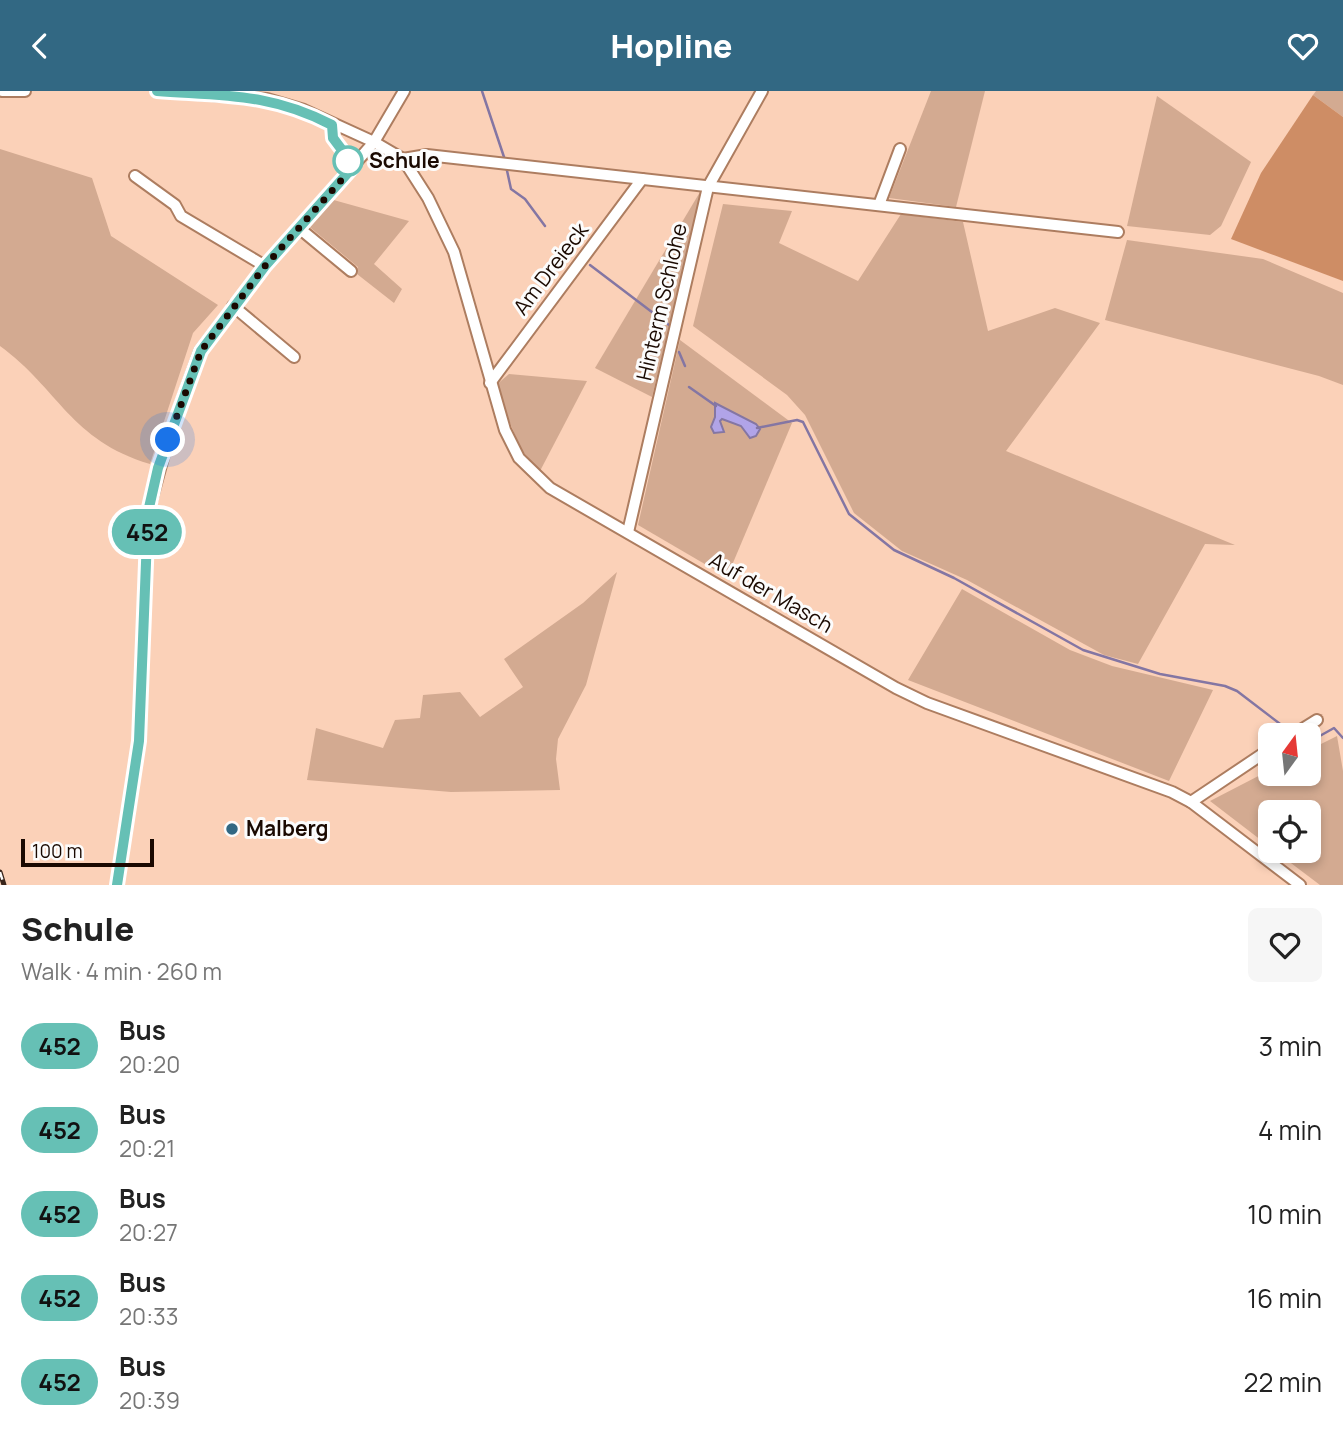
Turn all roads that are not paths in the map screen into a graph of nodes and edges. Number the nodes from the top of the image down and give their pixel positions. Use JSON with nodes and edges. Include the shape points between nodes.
{"nodes":[{"id":1,"x":2,"y":91,"type":"edge"},
{"id":2,"x":25,"y":91,"type":"edge"},
{"id":3,"x":157,"y":91,"type":"edge"},
{"id":4,"x":404,"y":91,"type":"edge"},
{"id":5,"x":762,"y":91,"type":"edge"},
{"id":6,"x":374,"y":142,"type":"junction"},
{"id":7,"x":900,"y":149,"type":"dead end"},
{"id":8,"x":403,"y":159,"type":"junction"},
{"id":9,"x":135,"y":176,"type":"dead end"},
{"id":10,"x":642,"y":179,"type":"junction"},
{"id":11,"x":708,"y":187,"type":"junction"},
{"id":12,"x":879,"y":205,"type":"junction"},
{"id":13,"x":299,"y":228,"type":"junction"},
{"id":14,"x":1118,"y":232,"type":"dead end"},
{"id":15,"x":265,"y":266,"type":"junction"},
{"id":16,"x":351,"y":271,"type":"dead end"},
{"id":17,"x":233,"y":306,"type":"junction"},
{"id":18,"x":294,"y":357,"type":"dead end"},
{"id":19,"x":490,"y":383,"type":"junction"},
{"id":20,"x":628,"y":532,"type":"junction"},
{"id":21,"x":1317,"y":720,"type":"dead end"},
{"id":22,"x":1312,"y":723,"type":"edge"},
{"id":23,"x":1258,"y":757,"type":"edge"},
{"id":24,"x":1191,"y":801,"type":"junction"},
{"id":25,"x":117,"y":885,"type":"edge"},
{"id":26,"x":1300,"y":885,"type":"edge"}],
"edges":[{"from":1,"to":2,"type":"street"},
{"from":3,"to":6,"type":"street","via":[[267,99],[304,110]]},
{"from":4,"to":6,"type":"street"},
{"from":5,"to":11,"type":"street","name":"Hinterm Schlohe"},
{"from":6,"to":8,"type":"street"},
{"from":6,"to":13,"type":"street"},
{"from":7,"to":12,"type":"street"},
{"from":8,"to":10,"type":"street","via":[[427,155]]},
{"from":8,"to":19,"type":"street","name":"Auf der Masch","via":[[454,252]]},
{"from":9,"to":15,"type":"street","via":[[175,205],[181,216]]},
{"from":10,"to":11,"type":"street"},
{"from":10,"to":19,"type":"street","name":"Am Dreieck"},
{"from":11,"to":12,"type":"street"},
{"from":11,"to":20,"type":"street","name":"Hinterm Schlohe"},
{"from":12,"to":14,"type":"street"},
{"from":13,"to":15,"type":"street"},
{"from":13,"to":16,"type":"street"},
{"from":15,"to":17,"type":"street"},
{"from":17,"to":18,"type":"street"},
{"from":17,"to":25,"type":"street","via":[[201,351],[158,468],[148,512],[139,741]]},
{"from":19,"to":20,"type":"street","name":"Auf der Masch","via":[[519,458],[550,488]]},
{"from":20,"to":24,"type":"street","name":"Auf der Masch","via":[[896,688]]},
{"from":21,"to":22,"type":"street"},
{"from":23,"to":24,"type":"street"},
{"from":24,"to":26,"type":"street","name":"Auf der Masch"}]}
